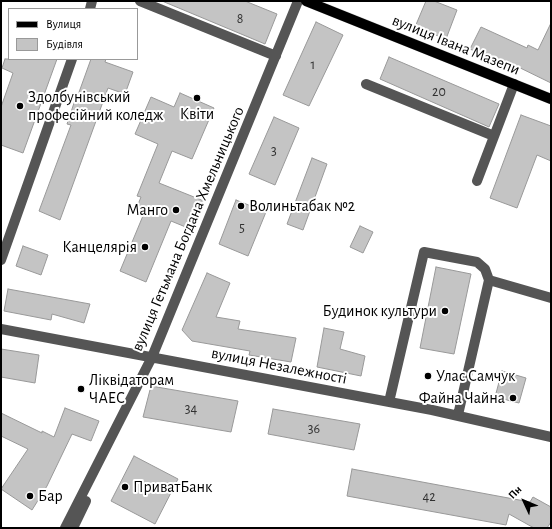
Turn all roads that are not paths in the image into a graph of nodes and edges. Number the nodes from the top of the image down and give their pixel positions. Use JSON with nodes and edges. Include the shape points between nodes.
{"nodes":[{"id":1,"x":140,"y":1,"type":"edge"},
{"id":2,"x":298,"y":1,"type":"edge"},
{"id":3,"x":306,"y":1,"type":"edge"},
{"id":4,"x":276,"y":56,"type":"junction"},
{"id":5,"x":72,"y":60,"type":"edge"},
{"id":6,"x":366,"y":84,"type":"dead end"},
{"id":7,"x":514,"y":84,"type":"junction"},
{"id":8,"x":551,"y":99,"type":"edge"},
{"id":9,"x":494,"y":136,"type":"junction"},
{"id":10,"x":476,"y":181,"type":"dead end"},
{"id":11,"x":1,"y":260,"type":"edge"},
{"id":12,"x":489,"y":280,"type":"junction"},
{"id":13,"x":551,"y":298,"type":"edge"},
{"id":14,"x":1,"y":329,"type":"edge"},
{"id":15,"x":155,"y":358,"type":"junction"},
{"id":16,"x":389,"y":402,"type":"junction"},
{"id":17,"x":458,"y":415,"type":"junction"},
{"id":18,"x":551,"y":437,"type":"edge"},
{"id":19,"x":65,"y":528,"type":"edge"},
{"id":20,"x":73,"y":528,"type":"edge"}],
"edges":[{"from":1,"to":4,"type":"street"},
{"from":2,"to":4,"type":"street","name":"вулиця Гетьмана Богдана Хмельницького"},
{"from":3,"to":7,"type":"main road","name":"вулиця Івана Мазепи"},
{"from":3,"to":15,"type":"street","name":"вулиця Гетьмана Богдана Хмельницького"},
{"from":4,"to":15,"type":"street","name":"вулиця Гетьмана Богдана Хмельницького"},
{"from":5,"to":11,"type":"street"},
{"from":6,"to":9,"type":"street"},
{"from":7,"to":8,"type":"main road","name":"вулиця Івана Мазепи"},
{"from":7,"to":9,"type":"street"},
{"from":9,"to":10,"type":"street"},
{"from":12,"to":13,"type":"street"},
{"from":12,"to":16,"type":"street","via":[[485,269],[477,262],[424,252]]},
{"from":12,"to":17,"type":"street"},
{"from":14,"to":15,"type":"street","name":"вулиця Незалежності"},
{"from":15,"to":16,"type":"street","name":"вулиця Незалежності"},
{"from":15,"to":19,"type":"street","name":"вулиця Гетьмана Богдана Хмельницького"},
{"from":15,"to":20,"type":"street","name":"вулиця Гетьмана Богдана Хмельницького"},
{"from":16,"to":17,"type":"street","name":"вулиця Незалежності"},
{"from":17,"to":18,"type":"street","name":"вулиця Незалежності"}]}
